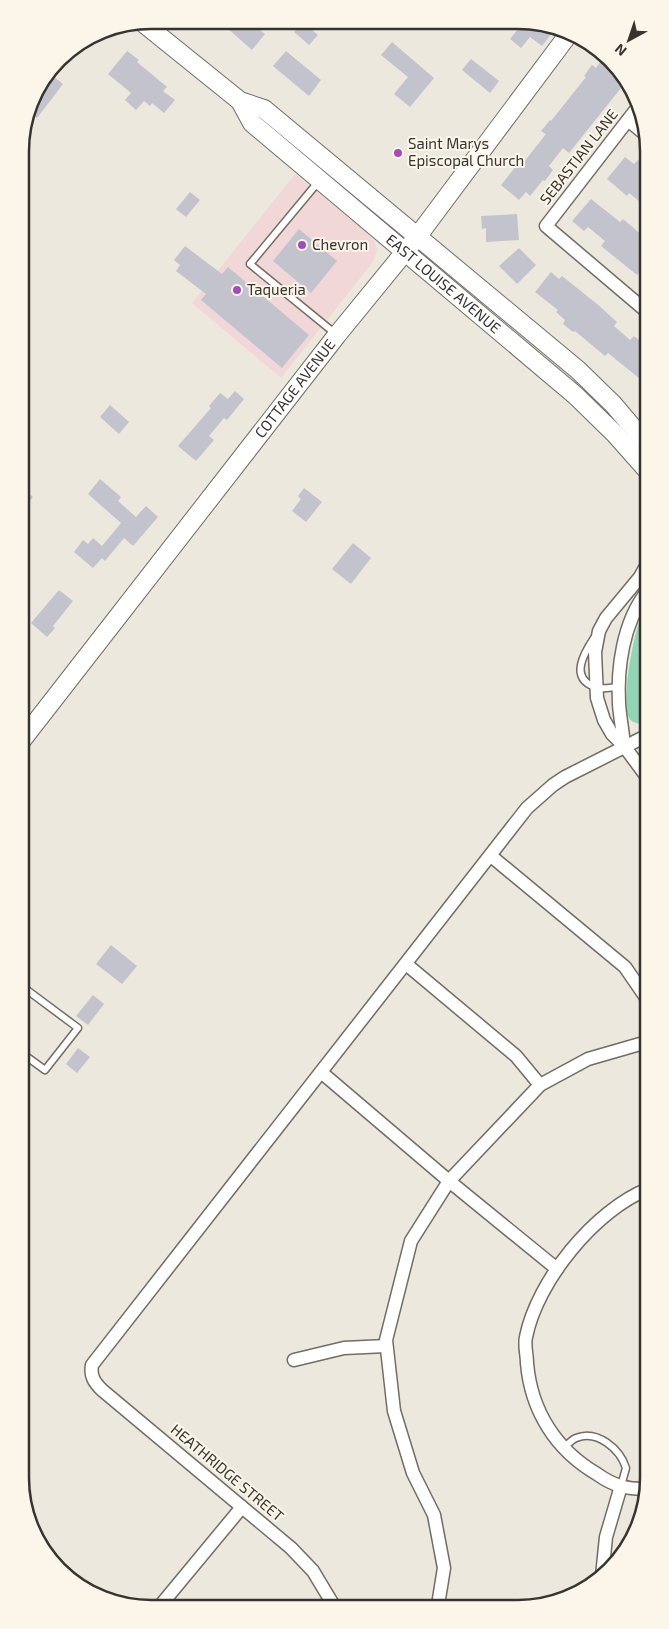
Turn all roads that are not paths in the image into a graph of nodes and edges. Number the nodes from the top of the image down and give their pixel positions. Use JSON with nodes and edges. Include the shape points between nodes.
{"nodes":[{"id":1,"x":151,"y":29,"type":"edge"},
{"id":2,"x":566,"y":39,"type":"edge"},
{"id":3,"x":240,"y":101,"type":"junction"},
{"id":4,"x":634,"y":112,"type":"edge"},
{"id":5,"x":628,"y":120,"type":"junction"},
{"id":6,"x":638,"y":128,"type":"edge"},
{"id":7,"x":320,"y":180,"type":"junction"},
{"id":8,"x":417,"y":237,"type":"junction"},
{"id":9,"x":405,"y":252,"type":"junction"},
{"id":10,"x":640,"y":306,"type":"edge"},
{"id":11,"x":337,"y":335,"type":"junction"},
{"id":12,"x":640,"y":436,"type":"edge"},
{"id":13,"x":640,"y":462,"type":"edge"},
{"id":14,"x":640,"y":577,"type":"edge"},
{"id":15,"x":640,"y":604,"type":"edge"},
{"id":16,"x":619,"y":687,"type":"junction"},
{"id":17,"x":596,"y":688,"type":"junction"},
{"id":18,"x":29,"y":720,"type":"edge"},
{"id":19,"x":640,"y":739,"type":"edge"},
{"id":20,"x":624,"y":746,"type":"junction"},
{"id":21,"x":640,"y":768,"type":"edge"},
{"id":22,"x":491,"y":856,"type":"junction"},
{"id":23,"x":406,"y":964,"type":"junction"},
{"id":24,"x":640,"y":989,"type":"edge"},
{"id":25,"x":29,"y":991,"type":"edge"},
{"id":26,"x":640,"y":1044,"type":"edge"},
{"id":27,"x":29,"y":1058,"type":"edge"},
{"id":28,"x":321,"y":1072,"type":"junction"},
{"id":29,"x":540,"y":1085,"type":"junction"},
{"id":30,"x":449,"y":1181,"type":"junction"},
{"id":31,"x":640,"y":1193,"type":"edge"},
{"id":32,"x":557,"y":1269,"type":"junction"},
{"id":33,"x":386,"y":1346,"type":"junction"},
{"id":34,"x":294,"y":1360,"type":"dead end"},
{"id":35,"x":563,"y":1449,"type":"junction"},
{"id":36,"x":621,"y":1486,"type":"junction"},
{"id":37,"x":640,"y":1488,"type":"edge"},
{"id":38,"x":242,"y":1507,"type":"junction"},
{"id":39,"x":603,"y":1565,"type":"edge"},
{"id":40,"x":165,"y":1600,"type":"edge"},
{"id":41,"x":331,"y":1600,"type":"edge"},
{"id":42,"x":439,"y":1600,"type":"edge"}],
"edges":[{"from":1,"to":3,"type":"street","name":"EAST LOUISE AVENUE"},
{"from":2,"to":8,"type":"street","name":"COTTAGE AVENUE"},
{"from":3,"to":7,"type":"street","name":"EAST LOUISE AVENUE","via":[[252,123]]},
{"from":3,"to":8,"type":"street","name":"EAST LOUISE AVENUE","via":[[264,109]]},
{"from":4,"to":5,"type":"street","name":"SEBASTIAN LANE"},
{"from":5,"to":6,"type":"street"},
{"from":5,"to":10,"type":"street","name":"SEBASTIAN LANE","via":[[546,226]]},
{"from":7,"to":9,"type":"street","name":"EAST LOUISE AVENUE"},
{"from":7,"to":11,"type":"lane","via":[[250,264]]},
{"from":8,"to":9,"type":"street","name":"COTTAGE AVENUE"},
{"from":8,"to":12,"type":"street","name":"EAST LOUISE AVENUE","via":[[578,370]]},
{"from":9,"to":11,"type":"street","name":"COTTAGE AVENUE"},
{"from":9,"to":13,"type":"street","name":"EAST LOUISE AVENUE","via":[[575,395]]},
{"from":11,"to":18,"type":"street","name":"COTTAGE AVENUE"},
{"from":14,"to":17,"type":"street","via":[[599,631],[595,652]]},
{"from":15,"to":16,"type":"street","via":[[628,632]]},
{"from":16,"to":17,"type":"lane"},
{"from":16,"to":20,"type":"street"},
{"from":17,"to":20,"type":"street","via":[[604,720]]},
{"from":19,"to":20,"type":"street"},
{"from":20,"to":21,"type":"street"},
{"from":20,"to":22,"type":"street","via":[[552,785],[528,808]]},
{"from":22,"to":23,"type":"street"},
{"from":22,"to":24,"type":"street","via":[[625,967]]},
{"from":23,"to":28,"type":"street"},
{"from":23,"to":29,"type":"street","via":[[516,1056]]},
{"from":25,"to":27,"type":"lane","via":[[78,1028],[45,1070]]},
{"from":26,"to":29,"type":"street","via":[[588,1060]]},
{"from":28,"to":30,"type":"street"},
{"from":28,"to":38,"type":"street","name":"HEATHRIDGE STREET","via":[[97,1357],[90,1374],[102,1390]]},
{"from":29,"to":30,"type":"street"},
{"from":30,"to":32,"type":"street"},
{"from":30,"to":33,"type":"street","via":[[411,1241]]},
{"from":31,"to":32,"type":"street","via":[[621,1202],[601,1219]]},
{"from":32,"to":35,"type":"street","via":[[538,1300],[525,1338],[532,1397],[541,1417]]},
{"from":33,"to":34,"type":"street","via":[[344,1348]]},
{"from":33,"to":42,"type":"street","via":[[394,1411],[413,1473],[436,1524],[444,1568]]},
{"from":35,"to":36,"type":"street","via":[[588,1469]]},
{"from":35,"to":36,"type":"lane","via":[[576,1438],[583,1437],[602,1440],[612,1446],[626,1468]]},
{"from":36,"to":37,"type":"street"},
{"from":36,"to":39,"type":"street","via":[[606,1537]]},
{"from":38,"to":40,"type":"street"},
{"from":38,"to":41,"type":"street","name":"HEATHRIDGE STREET","via":[[302,1559]]}]}
